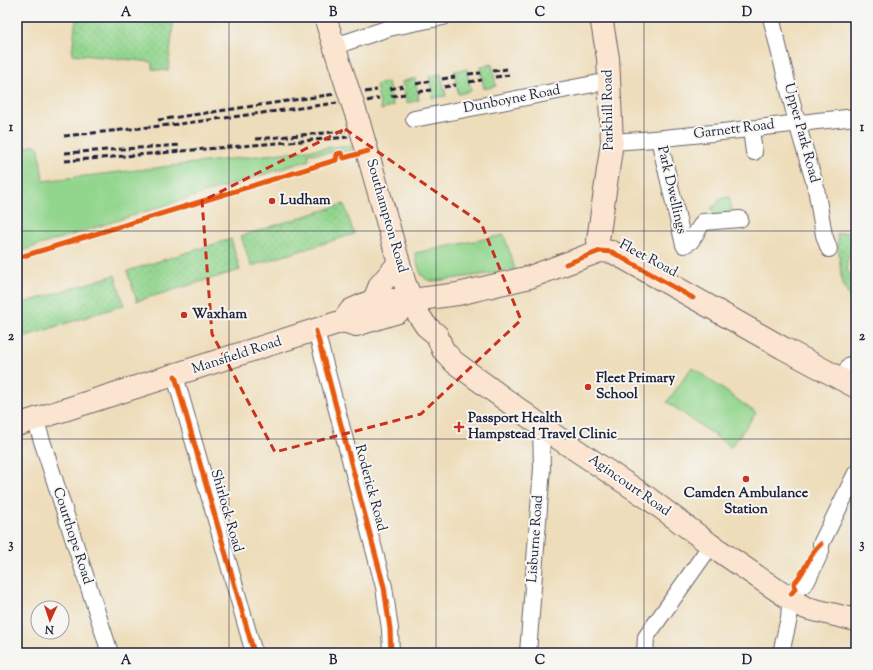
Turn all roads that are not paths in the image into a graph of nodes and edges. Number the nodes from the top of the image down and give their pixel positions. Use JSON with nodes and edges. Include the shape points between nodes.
{"nodes":[{"id":1,"x":326,"y":17,"type":"edge"},
{"id":2,"x":443,"y":17,"type":"edge"},
{"id":3,"x":601,"y":17,"type":"edge"},
{"id":4,"x":771,"y":17,"type":"edge"},
{"id":5,"x":335,"y":46,"type":"junction"},
{"id":6,"x":609,"y":81,"type":"junction"},
{"id":7,"x":856,"y":117,"type":"edge"},
{"id":8,"x":414,"y":119,"type":"dead end"},
{"id":9,"x":797,"y":123,"type":"junction"},
{"id":10,"x":751,"y":130,"type":"junction"},
{"id":11,"x":659,"y":139,"type":"junction"},
{"id":12,"x":612,"y":142,"type":"junction"},
{"id":13,"x":754,"y":152,"type":"dead end"},
{"id":14,"x":740,"y":219,"type":"dead end"},
{"id":15,"x":829,"y":250,"type":"dead end"},
{"id":16,"x":600,"y":252,"type":"junction"},
{"id":17,"x":399,"y":263,"type":"junction"},
{"id":18,"x":436,"y":297,"type":"junction"},
{"id":19,"x":374,"y":300,"type":"junction"},
{"id":20,"x":412,"y":300,"type":"junction"},
{"id":21,"x":343,"y":322,"type":"junction"},
{"id":22,"x":316,"y":331,"type":"junction"},
{"id":23,"x":437,"y":335,"type":"junction"},
{"id":24,"x":853,"y":373,"type":"edge"},
{"id":25,"x":175,"y":376,"type":"junction"},
{"id":26,"x":26,"y":422,"type":"edge"},
{"id":27,"x":541,"y":426,"type":"junction"},
{"id":28,"x":856,"y":473,"type":"edge"},
{"id":29,"x":711,"y":545,"type":"junction"},
{"id":30,"x":790,"y":599,"type":"junction"},
{"id":31,"x":856,"y":620,"type":"edge"},
{"id":32,"x":110,"y":653,"type":"edge"},
{"id":33,"x":254,"y":653,"type":"edge"},
{"id":34,"x":391,"y":653,"type":"edge"},
{"id":35,"x":528,"y":653,"type":"edge"},
{"id":36,"x":645,"y":653,"type":"edge"},
{"id":37,"x":781,"y":653,"type":"edge"}],
"edges":[{"from":1,"to":5,"type":"main road","name":"Southampton Road"},
{"from":2,"to":5,"type":"street","via":[[389,28]]},
{"from":3,"to":6,"type":"main road","name":"Parkhill Road"},
{"from":4,"to":9,"type":"street","name":"Upper Park Road"},
{"from":5,"to":17,"type":"main road","name":"Southampton Road","bridge":true},
{"from":6,"to":8,"type":"street","name":"Dunboyne Road"},
{"from":6,"to":12,"type":"main road","name":"Parkhill Road"},
{"from":7,"to":9,"type":"street","name":"Garnett Road"},
{"from":9,"to":10,"type":"street","name":"Garnett Road"},
{"from":9,"to":15,"type":"street","name":"Upper Park Road","via":[[816,188]]},
{"from":10,"to":11,"type":"street","name":"Garnett Road"},
{"from":10,"to":13,"type":"street"},
{"from":11,"to":12,"type":"street","name":"Garnett Road"},
{"from":11,"to":14,"type":"street","name":"Park Dwellings","via":[[684,245],[691,241],[703,222]]},
{"from":12,"to":16,"type":"main road","name":"Parkhill Road","via":[[598,240]]},
{"from":16,"to":18,"type":"main road","name":"Fleet Road","via":[[500,286]]},
{"from":16,"to":24,"type":"main road","name":"Fleet Road","via":[[612,252]]},
{"from":17,"to":19,"type":"main road","via":[[380,285]]},
{"from":17,"to":20,"type":"main road","name":"Southampton Road"},
{"from":18,"to":20,"type":"main road","name":"Fleet Road"},
{"from":18,"to":23,"type":"main road"},
{"from":19,"to":20,"type":"main road","name":"Mansfield Road"},
{"from":19,"to":21,"type":"main road","name":"Mansfield Road","via":[[351,310]]},
{"from":20,"to":21,"type":"main road","name":"Mansfield Road","via":[[398,312],[356,325]]},
{"from":20,"to":23,"type":"main road","name":"Agincourt Road","via":[[426,326]]},
{"from":21,"to":22,"type":"main road","name":"Mansfield Road"},
{"from":22,"to":25,"type":"main road","name":"Mansfield Road"},
{"from":22,"to":34,"type":"street","name":"Roderick Road","via":[[384,587]]},
{"from":23,"to":27,"type":"main road","name":"Agincourt Road","via":[[443,350],[454,362]]},
{"from":25,"to":26,"type":"main road","name":"Mansfield Road"},
{"from":25,"to":33,"type":"street","name":"Shirlock Road"},
{"from":26,"to":32,"type":"street","name":"Courthope Road"},
{"from":27,"to":29,"type":"main road","name":"Agincourt Road","via":[[648,498]]},
{"from":27,"to":35,"type":"street","name":"Lisburne Road","via":[[542,468]]},
{"from":28,"to":30,"type":"street","via":[[821,544],[821,551],[807,581],[794,589]]},
{"from":29,"to":30,"type":"main road","name":"Agincourt Road"},
{"from":29,"to":36,"type":"street","via":[[646,637]]},
{"from":30,"to":31,"type":"main road","name":"Agincourt Road","via":[[806,608]]},
{"from":30,"to":37,"type":"street","via":[[789,618]]}]}
